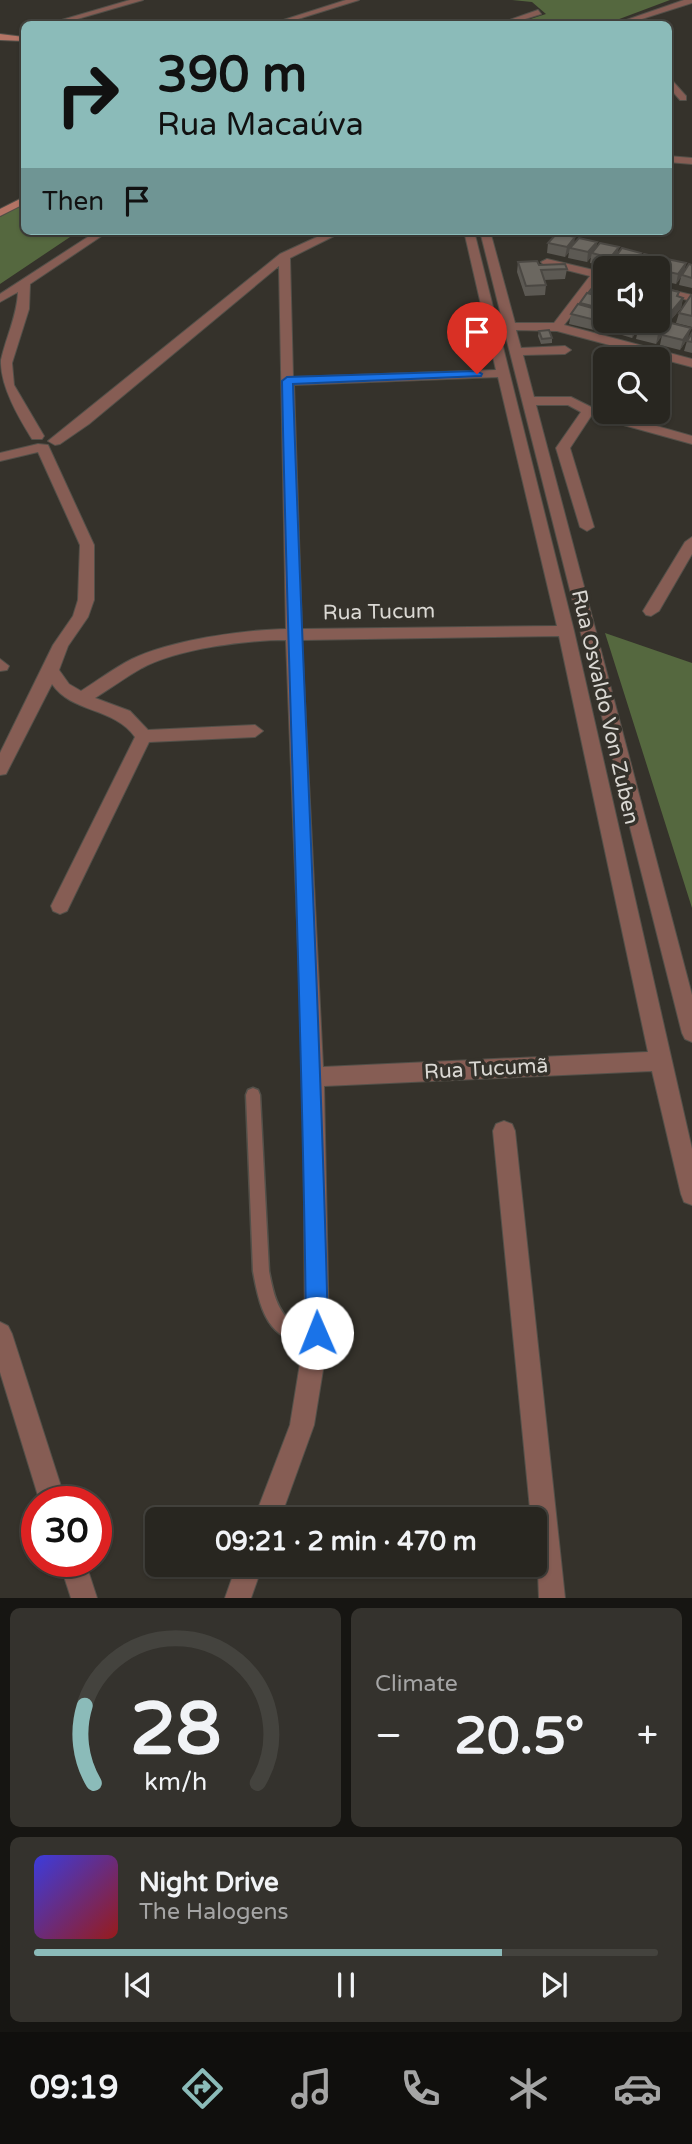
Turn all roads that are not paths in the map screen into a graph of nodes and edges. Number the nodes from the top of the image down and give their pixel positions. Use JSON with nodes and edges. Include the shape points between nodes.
{"nodes":[{"id":1,"x":139,"y":0,"type":"edge"},
{"id":2,"x":355,"y":0,"type":"edge"},
{"id":3,"x":692,"y":0,"type":"edge"},
{"id":4,"x":538,"y":12,"type":"dead end"},
{"id":5,"x":63,"y":21,"type":"edge"},
{"id":6,"x":285,"y":21,"type":"edge"},
{"id":7,"x":511,"y":21,"type":"edge"},
{"id":8,"x":632,"y":21,"type":"edge"},
{"id":9,"x":0,"y":30,"type":"edge"},
{"id":10,"x":21,"y":32,"type":"edge"},
{"id":11,"x":0,"y":37,"type":"edge"},
{"id":12,"x":21,"y":39,"type":"edge"},
{"id":13,"x":672,"y":83,"type":"edge"},
{"id":14,"x":687,"y":99,"type":"edge"},
{"id":15,"x":672,"y":159,"type":"edge"},
{"id":16,"x":692,"y":161,"type":"edge"},
{"id":17,"x":21,"y":202,"type":"edge"},
{"id":18,"x":0,"y":213,"type":"edge"},
{"id":19,"x":98,"y":235,"type":"edge"},
{"id":20,"x":330,"y":235,"type":"edge"},
{"id":21,"x":470,"y":235,"type":"edge"},
{"id":22,"x":486,"y":235,"type":"edge"},
{"id":23,"x":284,"y":256,"type":"junction"},
{"id":24,"x":547,"y":262,"type":"edge"},
{"id":25,"x":593,"y":274,"type":"edge"},
{"id":26,"x":25,"y":281,"type":"junction"},
{"id":27,"x":593,"y":285,"type":"edge"},
{"id":28,"x":670,"y":293,"type":"edge"},
{"id":29,"x":692,"y":298,"type":"edge"},
{"id":30,"x":0,"y":301,"type":"edge"},
{"id":31,"x":23,"y":309,"type":"junction"},
{"id":32,"x":507,"y":326,"type":"junction"},
{"id":33,"x":556,"y":327,"type":"junction"},
{"id":34,"x":565,"y":350,"type":"junction"},
{"id":35,"x":515,"y":352,"type":"junction"},
{"id":36,"x":692,"y":363,"type":"edge"},
{"id":37,"x":572,"y":366,"type":"dead end"},
{"id":38,"x":504,"y":373,"type":"junction"},
{"id":39,"x":287,"y":381,"type":"junction"},
{"id":40,"x":528,"y":401,"type":"junction"},
{"id":41,"x":588,"y":411,"type":"junction"},
{"id":42,"x":692,"y":440,"type":"edge"},
{"id":43,"x":41,"y":442,"type":"junction"},
{"id":44,"x":0,"y":455,"type":"edge"},
{"id":45,"x":587,"y":527,"type":"dead end"},
{"id":46,"x":692,"y":542,"type":"edge"},
{"id":47,"x":651,"y":611,"type":"dead end"},
{"id":48,"x":566,"y":631,"type":"junction"},
{"id":49,"x":294,"y":635,"type":"junction"},
{"id":50,"x":51,"y":670,"type":"junction"},
{"id":51,"x":80,"y":699,"type":"junction"},
{"id":52,"x":255,"y":731,"type":"dead end"},
{"id":53,"x":144,"y":736,"type":"junction"},
{"id":54,"x":0,"y":769,"type":"edge"},
{"id":55,"x":60,"y":906,"type":"dead end"},
{"id":56,"x":692,"y":1033,"type":"edge"},
{"id":57,"x":660,"y":1061,"type":"junction"},
{"id":58,"x":313,"y":1077,"type":"junction"},
{"id":59,"x":253,"y":1096,"type":"dead end"},
{"id":60,"x":503,"y":1131,"type":"dead end"},
{"id":61,"x":692,"y":1194,"type":"edge"},
{"id":62,"x":317,"y":1333,"type":"junction"},
{"id":63,"x":0,"y":1334,"type":"edge"},
{"id":64,"x":49,"y":1486,"type":"edge"},
{"id":65,"x":271,"y":1507,"type":"edge"},
{"id":66,"x":77,"y":1577,"type":"edge"},
{"id":67,"x":245,"y":1577,"type":"edge"},
{"id":68,"x":84,"y":1598,"type":"edge"},
{"id":69,"x":238,"y":1598,"type":"edge"},
{"id":70,"x":552,"y":1598,"type":"edge"}],
"edges":[{"from":1,"to":5,"type":"street"},
{"from":2,"to":6,"type":"street"},
{"from":3,"to":8,"type":"street"},
{"from":4,"to":7,"type":"street"},
{"from":9,"to":10,"type":"street"},
{"from":11,"to":12,"type":"street"},
{"from":13,"to":14,"type":"street"},
{"from":15,"to":16,"type":"street"},
{"from":17,"to":18,"type":"street"},
{"from":19,"to":26,"type":"street"},
{"from":20,"to":23,"type":"street"},
{"from":21,"to":38,"type":"street","name":"Rua Osvaldo Von Zuben"},
{"from":22,"to":32,"type":"street","name":"Rua Osvaldo Von Zuben"},
{"from":23,"to":39,"type":"street"},
{"from":23,"to":43,"type":"street","via":[[84,421]]},
{"from":24,"to":25,"type":"street"},
{"from":26,"to":30,"type":"street"},
{"from":26,"to":31,"type":"street"},
{"from":27,"to":33,"type":"street"},
{"from":28,"to":29,"type":"street"},
{"from":30,"to":31,"type":"street"},
{"from":31,"to":43,"type":"street","via":[[6,363],[8,386]]},
{"from":32,"to":33,"type":"street"},
{"from":32,"to":35,"type":"street","name":"Rua Osvaldo Von Zuben"},
{"from":33,"to":34,"type":"street"},
{"from":33,"to":36,"type":"street"},
{"from":34,"to":35,"type":"street"},
{"from":34,"to":37,"type":"street"},
{"from":35,"to":40,"type":"street","name":"Rua Osvaldo Von Zuben"},
{"from":38,"to":39,"type":"street"},
{"from":38,"to":48,"type":"street","name":"Rua Osvaldo Von Zuben"},
{"from":39,"to":49,"type":"street"},
{"from":40,"to":41,"type":"street","via":[[571,401]]},
{"from":40,"to":56,"type":"street","name":"Rua Osvaldo Von Zuben"},
{"from":41,"to":42,"type":"street"},
{"from":41,"to":45,"type":"street","via":[[563,448]]},
{"from":43,"to":44,"type":"street"},
{"from":43,"to":50,"type":"street","via":[[87,545],[89,580],[80,617]]},
{"from":46,"to":47,"type":"street"},
{"from":48,"to":49,"type":"street","name":"Rua Tucum"},
{"from":48,"to":57,"type":"street","name":"Rua Osvaldo Von Zuben"},
{"from":49,"to":51,"type":"street","name":"Rua Tucum","via":[[197,645],[138,663]]},
{"from":49,"to":58,"type":"street"},
{"from":50,"to":51,"type":"street","via":[[63,688]]},
{"from":50,"to":54,"type":"street"},
{"from":51,"to":53,"type":"street","via":[[122,713]]},
{"from":52,"to":53,"type":"street"},
{"from":53,"to":55,"type":"street"},
{"from":57,"to":58,"type":"street","name":"Rua Tucumã"},
{"from":57,"to":61,"type":"street","name":"Rua Osvaldo Von Zuben"},
{"from":58,"to":62,"type":"street"},
{"from":59,"to":62,"type":"lane","via":[[265,1293],[283,1327],[295,1333]]},
{"from":60,"to":70,"type":"street"},
{"from":62,"to":65,"type":"street","via":[[302,1425]]},
{"from":63,"to":64,"type":"street"},
{"from":66,"to":68,"type":"street"},
{"from":67,"to":69,"type":"street"}]}
